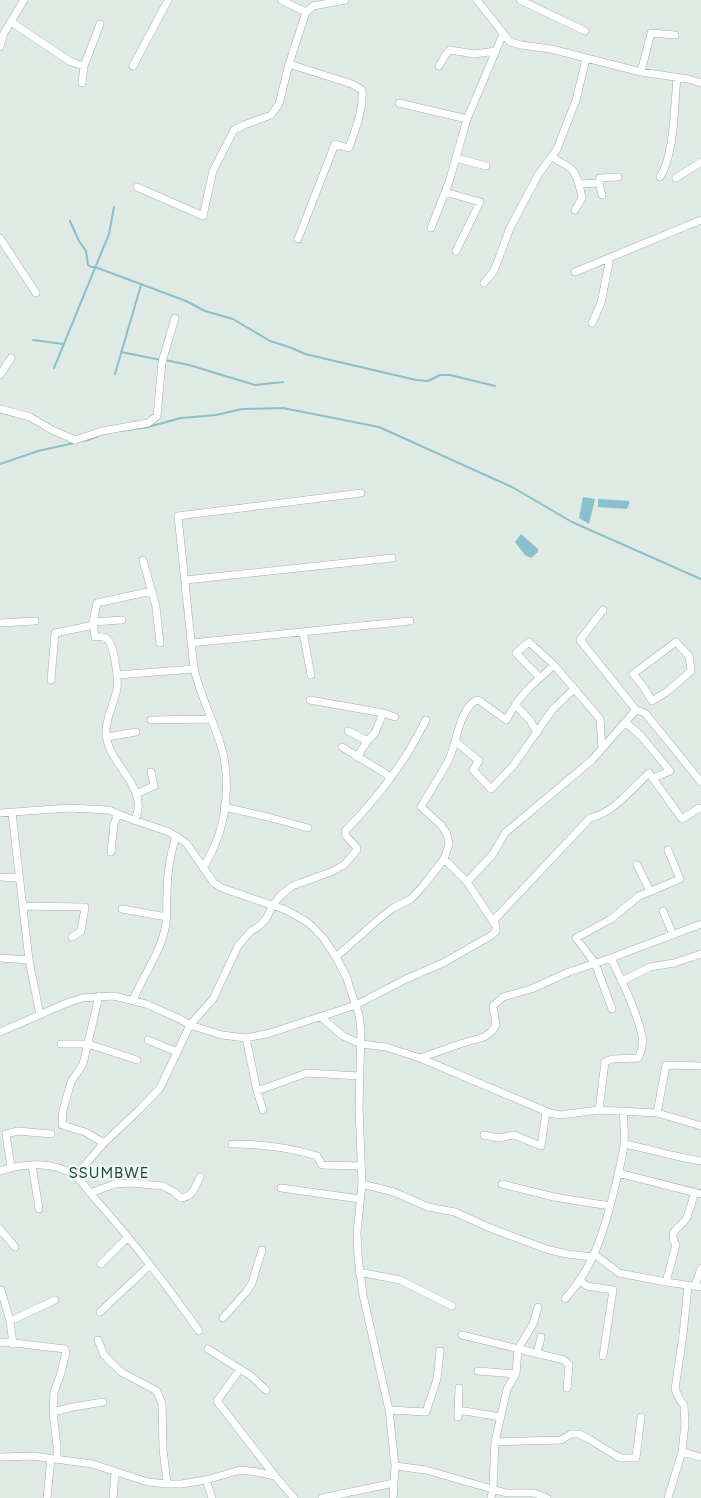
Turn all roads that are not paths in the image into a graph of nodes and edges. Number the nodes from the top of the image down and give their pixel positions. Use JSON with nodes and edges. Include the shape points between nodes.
{"nodes":[{"id":1,"x":24,"y":0,"type":"edge"},
{"id":2,"x":168,"y":0,"type":"edge"},
{"id":3,"x":281,"y":0,"type":"edge"},
{"id":4,"x":345,"y":0,"type":"edge"},
{"id":5,"x":520,"y":0,"type":"edge"},
{"id":6,"x":482,"y":2,"type":"edge"},
{"id":7,"x":315,"y":3,"type":"edge"},
{"id":8,"x":306,"y":12,"type":"junction"},
{"id":9,"x":11,"y":22,"type":"junction"},
{"id":10,"x":100,"y":24,"type":"dead end"},
{"id":11,"x":585,"y":31,"type":"dead end"},
{"id":12,"x":503,"y":34,"type":"junction"},
{"id":13,"x":675,"y":35,"type":"dead end"},
{"id":14,"x":0,"y":47,"type":"edge"},
{"id":15,"x":496,"y":51,"type":"junction"},
{"id":16,"x":586,"y":58,"type":"junction"},
{"id":17,"x":289,"y":64,"type":"junction"},
{"id":18,"x":84,"y":66,"type":"junction"},
{"id":19,"x":133,"y":66,"type":"dead end"},
{"id":20,"x":439,"y":66,"type":"dead end"},
{"id":21,"x":640,"y":72,"type":"junction"},
{"id":22,"x":677,"y":78,"type":"junction"},
{"id":23,"x":688,"y":79,"type":"junction"},
{"id":24,"x":82,"y":83,"type":"dead end"},
{"id":25,"x":701,"y":83,"type":"edge"},
{"id":26,"x":701,"y":88,"type":"edge"},
{"id":27,"x":399,"y":103,"type":"dead end"},
{"id":28,"x":467,"y":119,"type":"junction"},
{"id":29,"x":553,"y":156,"type":"junction"},
{"id":30,"x":456,"y":158,"type":"junction"},
{"id":31,"x":701,"y":162,"type":"edge"},
{"id":32,"x":486,"y":166,"type":"dead end"},
{"id":33,"x":618,"y":177,"type":"dead end"},
{"id":34,"x":660,"y":177,"type":"dead end"},
{"id":35,"x":676,"y":178,"type":"dead end"},
{"id":36,"x":599,"y":183,"type":"junction"},
{"id":37,"x":579,"y":184,"type":"junction"},
{"id":38,"x":137,"y":187,"type":"dead end"},
{"id":39,"x":445,"y":192,"type":"junction"},
{"id":40,"x":602,"y":194,"type":"dead end"},
{"id":41,"x":575,"y":210,"type":"dead end"},
{"id":42,"x":701,"y":220,"type":"edge"},
{"id":43,"x":431,"y":228,"type":"dead end"},
{"id":44,"x":298,"y":239,"type":"dead end"},
{"id":45,"x":1,"y":241,"type":"edge"},
{"id":46,"x":456,"y":251,"type":"dead end"},
{"id":47,"x":610,"y":258,"type":"junction"},
{"id":48,"x":575,"y":272,"type":"dead end"},
{"id":49,"x":484,"y":283,"type":"dead end"},
{"id":50,"x":36,"y":294,"type":"dead end"},
{"id":51,"x":174,"y":318,"type":"dead end"},
{"id":52,"x":592,"y":323,"type":"dead end"},
{"id":53,"x":11,"y":358,"type":"dead end"},
{"id":54,"x":0,"y":375,"type":"edge"},
{"id":55,"x":0,"y":409,"type":"edge"},
{"id":56,"x":361,"y":494,"type":"dead end"},
{"id":57,"x":392,"y":558,"type":"dead end"},
{"id":58,"x":143,"y":560,"type":"dead end"},
{"id":59,"x":185,"y":580,"type":"junction"},
{"id":60,"x":152,"y":591,"type":"junction"},
{"id":61,"x":603,"y":610,"type":"dead end"},
{"id":62,"x":122,"y":620,"type":"dead end"},
{"id":63,"x":35,"y":621,"type":"dead end"},
{"id":64,"x":410,"y":621,"type":"dead end"},
{"id":65,"x":0,"y":623,"type":"edge"},
{"id":66,"x":94,"y":624,"type":"junction"},
{"id":67,"x":303,"y":632,"type":"junction"},
{"id":68,"x":160,"y":643,"type":"dead end"},
{"id":69,"x":191,"y":643,"type":"junction"},
{"id":70,"x":554,"y":665,"type":"junction"},
{"id":71,"x":194,"y":669,"type":"junction"},
{"id":72,"x":117,"y":675,"type":"junction"},
{"id":73,"x":310,"y":675,"type":"dead end"},
{"id":74,"x":540,"y":678,"type":"junction"},
{"id":75,"x":682,"y":678,"type":"joint"},
{"id":76,"x":51,"y":680,"type":"dead end"},
{"id":77,"x":574,"y":689,"type":"junction"},
{"id":78,"x":310,"y":700,"type":"dead end"},
{"id":79,"x":516,"y":706,"type":"junction"},
{"id":80,"x":636,"y":710,"type":"junction"},
{"id":81,"x":383,"y":713,"type":"junction"},
{"id":82,"x":395,"y":716,"type":"dead end"},
{"id":83,"x":210,"y":719,"type":"junction"},
{"id":84,"x":151,"y":720,"type":"dead end"},
{"id":85,"x":426,"y":720,"type":"dead end"},
{"id":86,"x":625,"y":722,"type":"junction"},
{"id":87,"x":348,"y":731,"type":"dead end"},
{"id":88,"x":136,"y":732,"type":"dead end"},
{"id":89,"x":537,"y":733,"type":"junction"},
{"id":90,"x":107,"y":737,"type":"junction"},
{"id":91,"x":368,"y":740,"type":"junction"},
{"id":92,"x":455,"y":741,"type":"junction"},
{"id":93,"x":342,"y":747,"type":"dead end"},
{"id":94,"x":602,"y":748,"type":"junction"},
{"id":95,"x":357,"y":757,"type":"junction"},
{"id":96,"x":151,"y":772,"type":"dead end"},
{"id":97,"x":391,"y":777,"type":"junction"},
{"id":98,"x":653,"y":778,"type":"junction"},
{"id":99,"x":701,"y":782,"type":"edge"},
{"id":100,"x":136,"y":794,"type":"junction"},
{"id":101,"x":224,"y":807,"type":"junction"},
{"id":102,"x":701,"y":809,"type":"edge"},
{"id":103,"x":12,"y":813,"type":"junction"},
{"id":104,"x":0,"y":814,"type":"edge"},
{"id":105,"x":118,"y":814,"type":"junction"},
{"id":106,"x":136,"y":821,"type":"junction"},
{"id":107,"x":308,"y":828,"type":"dead end"},
{"id":108,"x":176,"y":836,"type":"junction"},
{"id":109,"x":668,"y":850,"type":"dead end"},
{"id":110,"x":111,"y":852,"type":"dead end"},
{"id":111,"x":444,"y":858,"type":"junction"},
{"id":112,"x":637,"y":865,"type":"dead end"},
{"id":113,"x":203,"y":868,"type":"junction"},
{"id":114,"x":0,"y":878,"type":"edge"},
{"id":115,"x":20,"y":878,"type":"junction"},
{"id":116,"x":466,"y":882,"type":"junction"},
{"id":117,"x":650,"y":891,"type":"junction"},
{"id":118,"x":273,"y":905,"type":"junction"},
{"id":119,"x":23,"y":906,"type":"junction"},
{"id":120,"x":122,"y":909,"type":"dead end"},
{"id":121,"x":663,"y":912,"type":"dead end"},
{"id":122,"x":167,"y":917,"type":"junction"},
{"id":123,"x":494,"y":922,"type":"junction"},
{"id":124,"x":701,"y":924,"type":"edge"},
{"id":125,"x":673,"y":935,"type":"junction"},
{"id":126,"x":72,"y":937,"type":"dead end"},
{"id":127,"x":701,"y":954,"type":"edge"},
{"id":128,"x":336,"y":957,"type":"junction"},
{"id":129,"x":0,"y":958,"type":"edge"},
{"id":130,"x":611,"y":958,"type":"junction"},
{"id":131,"x":29,"y":960,"type":"junction"},
{"id":132,"x":595,"y":963,"type":"junction"},
{"id":133,"x":622,"y":981,"type":"junction"},
{"id":134,"x":99,"y":996,"type":"junction"},
{"id":135,"x":134,"y":1000,"type":"junction"},
{"id":136,"x":356,"y":1006,"type":"junction"},
{"id":137,"x":612,"y":1010,"type":"dead end"},
{"id":138,"x":40,"y":1015,"type":"junction"},
{"id":139,"x":321,"y":1017,"type":"junction"},
{"id":140,"x":190,"y":1026,"type":"junction"},
{"id":141,"x":0,"y":1032,"type":"edge"},
{"id":142,"x":246,"y":1038,"type":"junction"},
{"id":143,"x":148,"y":1040,"type":"dead end"},
{"id":144,"x":61,"y":1044,"type":"dead end"},
{"id":145,"x":88,"y":1044,"type":"junction"},
{"id":146,"x":360,"y":1044,"type":"junction"},
{"id":147,"x":177,"y":1052,"type":"junction"},
{"id":148,"x":420,"y":1058,"type":"junction"},
{"id":149,"x":137,"y":1060,"type":"dead end"},
{"id":150,"x":701,"y":1066,"type":"edge"},
{"id":151,"x":360,"y":1076,"type":"junction"},
{"id":152,"x":257,"y":1091,"type":"junction"},
{"id":153,"x":263,"y":1110,"type":"dead end"},
{"id":154,"x":599,"y":1110,"type":"junction"},
{"id":155,"x":623,"y":1111,"type":"junction"},
{"id":156,"x":546,"y":1112,"type":"junction"},
{"id":157,"x":658,"y":1113,"type":"junction"},
{"id":158,"x":701,"y":1126,"type":"edge"},
{"id":159,"x":51,"y":1134,"type":"dead end"},
{"id":160,"x":484,"y":1135,"type":"dead end"},
{"id":161,"x":104,"y":1143,"type":"junction"},
{"id":162,"x":232,"y":1144,"type":"dead end"},
{"id":163,"x":624,"y":1144,"type":"junction"},
{"id":164,"x":701,"y":1161,"type":"edge"},
{"id":165,"x":32,"y":1165,"type":"junction"},
{"id":166,"x":361,"y":1166,"type":"junction"},
{"id":167,"x":11,"y":1167,"type":"junction"},
{"id":168,"x":0,"y":1171,"type":"edge"},
{"id":169,"x":618,"y":1173,"type":"junction"},
{"id":170,"x":75,"y":1176,"type":"junction"},
{"id":171,"x":200,"y":1177,"type":"dead end"},
{"id":172,"x":362,"y":1184,"type":"junction"},
{"id":173,"x":502,"y":1184,"type":"dead end"},
{"id":174,"x":282,"y":1188,"type":"dead end"},
{"id":175,"x":90,"y":1193,"type":"junction"},
{"id":176,"x":698,"y":1193,"type":"edge"},
{"id":177,"x":360,"y":1198,"type":"junction"},
{"id":178,"x":610,"y":1206,"type":"junction"},
{"id":179,"x":39,"y":1209,"type":"dead end"},
{"id":180,"x":0,"y":1228,"type":"edge"},
{"id":181,"x":128,"y":1237,"type":"junction"},
{"id":182,"x":15,"y":1247,"type":"dead end"},
{"id":183,"x":262,"y":1250,"type":"dead end"},
{"id":184,"x":594,"y":1256,"type":"junction"},
{"id":185,"x":102,"y":1264,"type":"dead end"},
{"id":186,"x":150,"y":1265,"type":"junction"},
{"id":187,"x":701,"y":1268,"type":"edge"},
{"id":188,"x":359,"y":1272,"type":"junction"},
{"id":189,"x":580,"y":1281,"type":"junction"},
{"id":190,"x":666,"y":1282,"type":"junction"},
{"id":191,"x":695,"y":1286,"type":"edge"},
{"id":192,"x":1,"y":1290,"type":"dead end"},
{"id":193,"x":565,"y":1299,"type":"dead end"},
{"id":194,"x":55,"y":1300,"type":"dead end"},
{"id":195,"x":452,"y":1306,"type":"dead end"},
{"id":196,"x":538,"y":1307,"type":"dead end"},
{"id":197,"x":100,"y":1312,"type":"dead end"},
{"id":198,"x":223,"y":1318,"type":"dead end"},
{"id":199,"x":10,"y":1320,"type":"junction"},
{"id":200,"x":198,"y":1331,"type":"dead end"},
{"id":201,"x":462,"y":1335,"type":"dead end"},
{"id":202,"x":541,"y":1337,"type":"dead end"},
{"id":203,"x":98,"y":1340,"type":"dead end"},
{"id":204,"x":0,"y":1343,"type":"edge"},
{"id":205,"x":13,"y":1344,"type":"junction"},
{"id":206,"x":208,"y":1349,"type":"dead end"},
{"id":207,"x":518,"y":1349,"type":"junction"},
{"id":208,"x":440,"y":1351,"type":"dead end"},
{"id":209,"x":537,"y":1354,"type":"junction"},
{"id":210,"x":603,"y":1356,"type":"dead end"},
{"id":211,"x":240,"y":1369,"type":"junction"},
{"id":212,"x":478,"y":1371,"type":"dead end"},
{"id":213,"x":516,"y":1374,"type":"junction"},
{"id":214,"x":459,"y":1388,"type":"dead end"},
{"id":215,"x":568,"y":1388,"type":"dead end"},
{"id":216,"x":266,"y":1390,"type":"dead end"},
{"id":217,"x":103,"y":1402,"type":"dead end"},
{"id":218,"x":389,"y":1410,"type":"junction"},
{"id":219,"x":53,"y":1412,"type":"junction"},
{"id":220,"x":501,"y":1417,"type":"junction"},
{"id":221,"x":641,"y":1417,"type":"dead end"},
{"id":222,"x":495,"y":1442,"type":"junction"},
{"id":223,"x":682,"y":1452,"type":"junction"},
{"id":224,"x":0,"y":1457,"type":"edge"},
{"id":225,"x":701,"y":1457,"type":"edge"},
{"id":226,"x":54,"y":1459,"type":"junction"},
{"id":227,"x":395,"y":1466,"type":"junction"},
{"id":228,"x":115,"y":1472,"type":"junction"},
{"id":229,"x":275,"y":1476,"type":"junction"},
{"id":230,"x":206,"y":1480,"type":"junction"},
{"id":231,"x":394,"y":1483,"type":"junction"},
{"id":232,"x":167,"y":1484,"type":"junction"},
{"id":233,"x":492,"y":1488,"type":"junction"},
{"id":234,"x":47,"y":1498,"type":"edge"},
{"id":235,"x":113,"y":1498,"type":"edge"},
{"id":236,"x":212,"y":1498,"type":"edge"},
{"id":237,"x":294,"y":1498,"type":"edge"},
{"id":238,"x":322,"y":1498,"type":"edge"},
{"id":239,"x":392,"y":1498,"type":"edge"},
{"id":240,"x":490,"y":1498,"type":"edge"},
{"id":241,"x":547,"y":1498,"type":"edge"},
{"id":242,"x":668,"y":1498,"type":"edge"}],
"edges":[{"from":1,"to":9,"type":"street"},
{"from":2,"to":19,"type":"street"},
{"from":3,"to":8,"type":"street"},
{"from":4,"to":7,"type":"street"},
{"from":5,"to":11,"type":"street"},
{"from":6,"to":12,"type":"street"},
{"from":7,"to":8,"type":"street"},
{"from":8,"to":17,"type":"street"},
{"from":9,"to":14,"type":"street"},
{"from":9,"to":18,"type":"street","via":[[71,62]]},
{"from":10,"to":18,"type":"street"},
{"from":12,"to":15,"type":"street"},
{"from":12,"to":16,"type":"street","via":[[515,44]]},
{"from":13,"to":21,"type":"street","via":[[651,33]]},
{"from":15,"to":20,"type":"street","via":[[474,54],[450,50]]},
{"from":15,"to":28,"type":"street"},
{"from":16,"to":21,"type":"street"},
{"from":16,"to":29,"type":"street","via":[[576,100]]},
{"from":17,"to":38,"type":"street","via":[[279,104],[271,115],[234,130],[213,171],[203,216]]},
{"from":17,"to":44,"type":"street","via":[[362,90],[349,148],[336,144]]},
{"from":18,"to":24,"type":"street"},
{"from":21,"to":22,"type":"street"},
{"from":22,"to":23,"type":"street"},
{"from":22,"to":34,"type":"street","via":[[668,157]]},
{"from":23,"to":25,"type":"street"},
{"from":23,"to":26,"type":"street"},
{"from":27,"to":28,"type":"street"},
{"from":28,"to":30,"type":"street"},
{"from":29,"to":37,"type":"street","via":[[573,171]]},
{"from":29,"to":49,"type":"street","via":[[538,175],[510,228],[494,271]]},
{"from":30,"to":32,"type":"street"},
{"from":30,"to":39,"type":"street"},
{"from":31,"to":35,"type":"street"},
{"from":33,"to":36,"type":"street","via":[[600,178]]},
{"from":36,"to":37,"type":"street"},
{"from":36,"to":40,"type":"street"},
{"from":37,"to":41,"type":"street","via":[[582,198]]},
{"from":39,"to":43,"type":"street"},
{"from":39,"to":46,"type":"street","via":[[480,202]]},
{"from":42,"to":47,"type":"street"},
{"from":45,"to":50,"type":"street"},
{"from":47,"to":48,"type":"street"},
{"from":47,"to":52,"type":"street","via":[[601,303]]},
{"from":51,"to":55,"type":"street","via":[[162,360],[157,416],[148,423],[102,431],[75,440],[30,417]]},
{"from":53,"to":54,"type":"street"},
{"from":56,"to":59,"type":"street","via":[[178,516]]},
{"from":57,"to":59,"type":"street"},
{"from":58,"to":60,"type":"street"},
{"from":59,"to":69,"type":"street"},
{"from":60,"to":66,"type":"street","via":[[97,603]]},
{"from":60,"to":68,"type":"street"},
{"from":61,"to":80,"type":"street","via":[[580,640]]},
{"from":62,"to":66,"type":"street"},
{"from":63,"to":65,"type":"street"},
{"from":64,"to":67,"type":"street"},
{"from":66,"to":72,"type":"street","via":[[95,637],[105,637],[112,647]]},
{"from":66,"to":76,"type":"street","via":[[55,633]]},
{"from":67,"to":69,"type":"street"},
{"from":67,"to":73,"type":"street"},
{"from":69,"to":71,"type":"street"},
{"from":70,"to":74,"type":"street"},
{"from":70,"to":74,"type":"street","via":[[529,642],[516,653]]},
{"from":70,"to":77,"type":"street"},
{"from":71,"to":72,"type":"street"},
{"from":71,"to":83,"type":"street"},
{"from":72,"to":90,"type":"street"},
{"from":74,"to":79,"type":"street"},
{"from":75,"to":75,"type":"street","via":[[652,701],[633,674],[676,642],[689,656],[691,671]]},
{"from":77,"to":89,"type":"street","via":[[553,709]]},
{"from":77,"to":94,"type":"street","via":[[600,719]]},
{"from":78,"to":81,"type":"street"},
{"from":79,"to":89,"type":"street"},
{"from":79,"to":92,"type":"street","via":[[506,720],[480,701],[472,702],[459,725]]},
{"from":80,"to":86,"type":"street"},
{"from":80,"to":99,"type":"street","via":[[644,713]]},
{"from":81,"to":82,"type":"street"},
{"from":81,"to":91,"type":"street","via":[[375,733]]},
{"from":83,"to":84,"type":"street"},
{"from":83,"to":101,"type":"street","via":[[226,771]]},
{"from":85,"to":97,"type":"street"},
{"from":86,"to":94,"type":"street"},
{"from":86,"to":98,"type":"street","via":[[670,771]]},
{"from":87,"to":91,"type":"street"},
{"from":88,"to":90,"type":"street"},
{"from":89,"to":92,"type":"street","via":[[491,789],[473,770],[479,761]]},
{"from":90,"to":100,"type":"street","via":[[108,746]]},
{"from":91,"to":95,"type":"street"},
{"from":92,"to":111,"type":"street","via":[[421,806],[447,834],[449,844]]},
{"from":93,"to":95,"type":"street"},
{"from":94,"to":116,"type":"street","via":[[570,780],[505,833],[493,854]]},
{"from":95,"to":97,"type":"street"},
{"from":96,"to":100,"type":"street","via":[[154,786]]},
{"from":97,"to":118,"type":"street","via":[[345,831],[357,848],[353,856],[331,872],[292,886]]},
{"from":98,"to":102,"type":"street","via":[[682,819]]},
{"from":98,"to":123,"type":"street","via":[[649,773],[610,809],[590,818]]},
{"from":100,"to":106,"type":"street","via":[[139,807]]},
{"from":101,"to":107,"type":"street"},
{"from":101,"to":113,"type":"street","via":[[214,847]]},
{"from":103,"to":104,"type":"street"},
{"from":103,"to":105,"type":"street","via":[[69,808],[108,810]]},
{"from":103,"to":115,"type":"street"},
{"from":105,"to":106,"type":"street"},
{"from":105,"to":110,"type":"street"},
{"from":106,"to":108,"type":"street"},
{"from":108,"to":113,"type":"street","via":[[187,844]]},
{"from":108,"to":122,"type":"street","via":[[169,861]]},
{"from":109,"to":117,"type":"street","via":[[680,879]]},
{"from":111,"to":116,"type":"street"},
{"from":111,"to":128,"type":"street","via":[[411,898],[379,919]]},
{"from":112,"to":117,"type":"street"},
{"from":113,"to":118,"type":"street","via":[[214,884]]},
{"from":114,"to":115,"type":"street"},
{"from":115,"to":119,"type":"street"},
{"from":116,"to":123,"type":"street"},
{"from":117,"to":132,"type":"street","via":[[611,919],[576,938]]},
{"from":118,"to":128,"type":"street","via":[[312,926]]},
{"from":118,"to":140,"type":"street","via":[[266,919],[238,946],[213,999]]},
{"from":119,"to":126,"type":"street","via":[[85,907],[80,930]]},
{"from":119,"to":131,"type":"street"},
{"from":120,"to":122,"type":"street"},
{"from":121,"to":125,"type":"street"},
{"from":122,"to":135,"type":"street","via":[[155,958]]},
{"from":123,"to":136,"type":"street","via":[[496,931],[492,935]]},
{"from":124,"to":125,"type":"street"},
{"from":125,"to":130,"type":"street"},
{"from":127,"to":133,"type":"street","via":[[650,968]]},
{"from":128,"to":136,"type":"street"},
{"from":129,"to":131,"type":"street"},
{"from":130,"to":132,"type":"street"},
{"from":130,"to":133,"type":"street"},
{"from":131,"to":138,"type":"street"},
{"from":132,"to":137,"type":"street"},
{"from":132,"to":148,"type":"street","via":[[503,997],[493,1006],[496,1025],[484,1037]]},
{"from":133,"to":154,"type":"street","via":[[642,1036],[642,1045],[638,1058],[605,1062]]},
{"from":134,"to":135,"type":"street"},
{"from":134,"to":138,"type":"street","via":[[82,998]]},
{"from":134,"to":145,"type":"street"},
{"from":135,"to":140,"type":"street"},
{"from":136,"to":139,"type":"street"},
{"from":136,"to":146,"type":"street"},
{"from":138,"to":141,"type":"street"},
{"from":139,"to":142,"type":"street"},
{"from":139,"to":146,"type":"street","via":[[343,1036]]},
{"from":140,"to":142,"type":"street"},
{"from":140,"to":147,"type":"street"},
{"from":142,"to":152,"type":"street"},
{"from":143,"to":147,"type":"street"},
{"from":144,"to":145,"type":"street"},
{"from":145,"to":149,"type":"street"},
{"from":145,"to":161,"type":"street","via":[[82,1064],[71,1082],[62,1125],[85,1132]]},
{"from":146,"to":148,"type":"street"},
{"from":146,"to":151,"type":"street"},
{"from":147,"to":161,"type":"street","via":[[160,1088]]},
{"from":148,"to":156,"type":"street"},
{"from":150,"to":157,"type":"street","via":[[666,1066]]},
{"from":151,"to":152,"type":"street","via":[[307,1073]]},
{"from":151,"to":166,"type":"street"},
{"from":152,"to":153,"type":"street"},
{"from":154,"to":155,"type":"street"},
{"from":154,"to":156,"type":"street","via":[[560,1115]]},
{"from":155,"to":157,"type":"street"},
{"from":155,"to":163,"type":"street"},
{"from":156,"to":160,"type":"street","via":[[541,1146],[514,1135],[498,1138]]},
{"from":157,"to":158,"type":"street"},
{"from":159,"to":167,"type":"street","via":[[18,1131],[6,1134]]},
{"from":161,"to":170,"type":"street"},
{"from":162,"to":166,"type":"street","via":[[262,1144],[309,1154],[317,1156],[322,1165]]},
{"from":163,"to":164,"type":"street"},
{"from":163,"to":169,"type":"street"},
{"from":165,"to":167,"type":"street"},
{"from":165,"to":170,"type":"street","via":[[58,1168]]},
{"from":165,"to":179,"type":"street"},
{"from":166,"to":172,"type":"street"},
{"from":167,"to":168,"type":"street"},
{"from":169,"to":176,"type":"street"},
{"from":169,"to":178,"type":"street"},
{"from":170,"to":175,"type":"street"},
{"from":171,"to":175,"type":"street","via":[[186,1198],[180,1198],[163,1186],[131,1183],[115,1184]]},
{"from":172,"to":177,"type":"street"},
{"from":172,"to":184,"type":"street","via":[[455,1212],[546,1249]]},
{"from":173,"to":178,"type":"street","via":[[554,1198]]},
{"from":174,"to":177,"type":"street"},
{"from":175,"to":181,"type":"street"},
{"from":176,"to":190,"type":"street","via":[[686,1219],[673,1235],[676,1245]]},
{"from":177,"to":188,"type":"street","via":[[357,1233]]},
{"from":178,"to":184,"type":"street"},
{"from":180,"to":182,"type":"street"},
{"from":181,"to":185,"type":"street"},
{"from":181,"to":186,"type":"street"},
{"from":183,"to":198,"type":"street","via":[[247,1292]]},
{"from":184,"to":189,"type":"street"},
{"from":184,"to":190,"type":"street","via":[[619,1273]]},
{"from":186,"to":197,"type":"street"},
{"from":186,"to":200,"type":"street"},
{"from":187,"to":191,"type":"street"},
{"from":188,"to":195,"type":"street","via":[[400,1280]]},
{"from":188,"to":218,"type":"street"},
{"from":189,"to":193,"type":"street"},
{"from":189,"to":210,"type":"street","via":[[588,1286],[613,1290]]},
{"from":190,"to":191,"type":"street"},
{"from":191,"to":223,"type":"street","via":[[675,1389],[684,1405]]},
{"from":192,"to":199,"type":"street"},
{"from":194,"to":199,"type":"street"},
{"from":196,"to":207,"type":"street","via":[[533,1324]]},
{"from":199,"to":205,"type":"street"},
{"from":201,"to":207,"type":"street"},
{"from":202,"to":209,"type":"street"},
{"from":203,"to":232,"type":"street","via":[[104,1355],[122,1372],[157,1390],[162,1404]]},
{"from":204,"to":205,"type":"street"},
{"from":205,"to":219,"type":"street","via":[[65,1349],[54,1392]]},
{"from":206,"to":211,"type":"street"},
{"from":207,"to":209,"type":"street"},
{"from":207,"to":213,"type":"street"},
{"from":208,"to":218,"type":"street","via":[[437,1379],[426,1412]]},
{"from":209,"to":215,"type":"street","via":[[567,1362]]},
{"from":211,"to":216,"type":"street"},
{"from":211,"to":229,"type":"street","via":[[217,1401]]},
{"from":212,"to":213,"type":"street"},
{"from":213,"to":220,"type":"street","via":[[507,1389]]},
{"from":214,"to":220,"type":"street","via":[[458,1413]]},
{"from":217,"to":219,"type":"street"},
{"from":218,"to":227,"type":"street"},
{"from":219,"to":226,"type":"street"},
{"from":220,"to":222,"type":"street"},
{"from":221,"to":222,"type":"street","via":[[636,1458],[620,1458],[579,1434],[571,1434],[561,1440]]},
{"from":222,"to":233,"type":"street"},
{"from":223,"to":225,"type":"street"},
{"from":223,"to":242,"type":"street"},
{"from":224,"to":226,"type":"street"},
{"from":226,"to":228,"type":"street","via":[[92,1464]]},
{"from":226,"to":234,"type":"street"},
{"from":227,"to":231,"type":"street"},
{"from":227,"to":233,"type":"street","via":[[426,1470]]},
{"from":228,"to":232,"type":"street"},
{"from":228,"to":235,"type":"street"},
{"from":229,"to":230,"type":"street","via":[[240,1470]]},
{"from":229,"to":237,"type":"street"},
{"from":230,"to":232,"type":"street"},
{"from":230,"to":236,"type":"street"},
{"from":231,"to":238,"type":"street"},
{"from":231,"to":239,"type":"street"},
{"from":233,"to":240,"type":"street"},
{"from":233,"to":241,"type":"street","via":[[506,1493],[534,1493]]}]}
